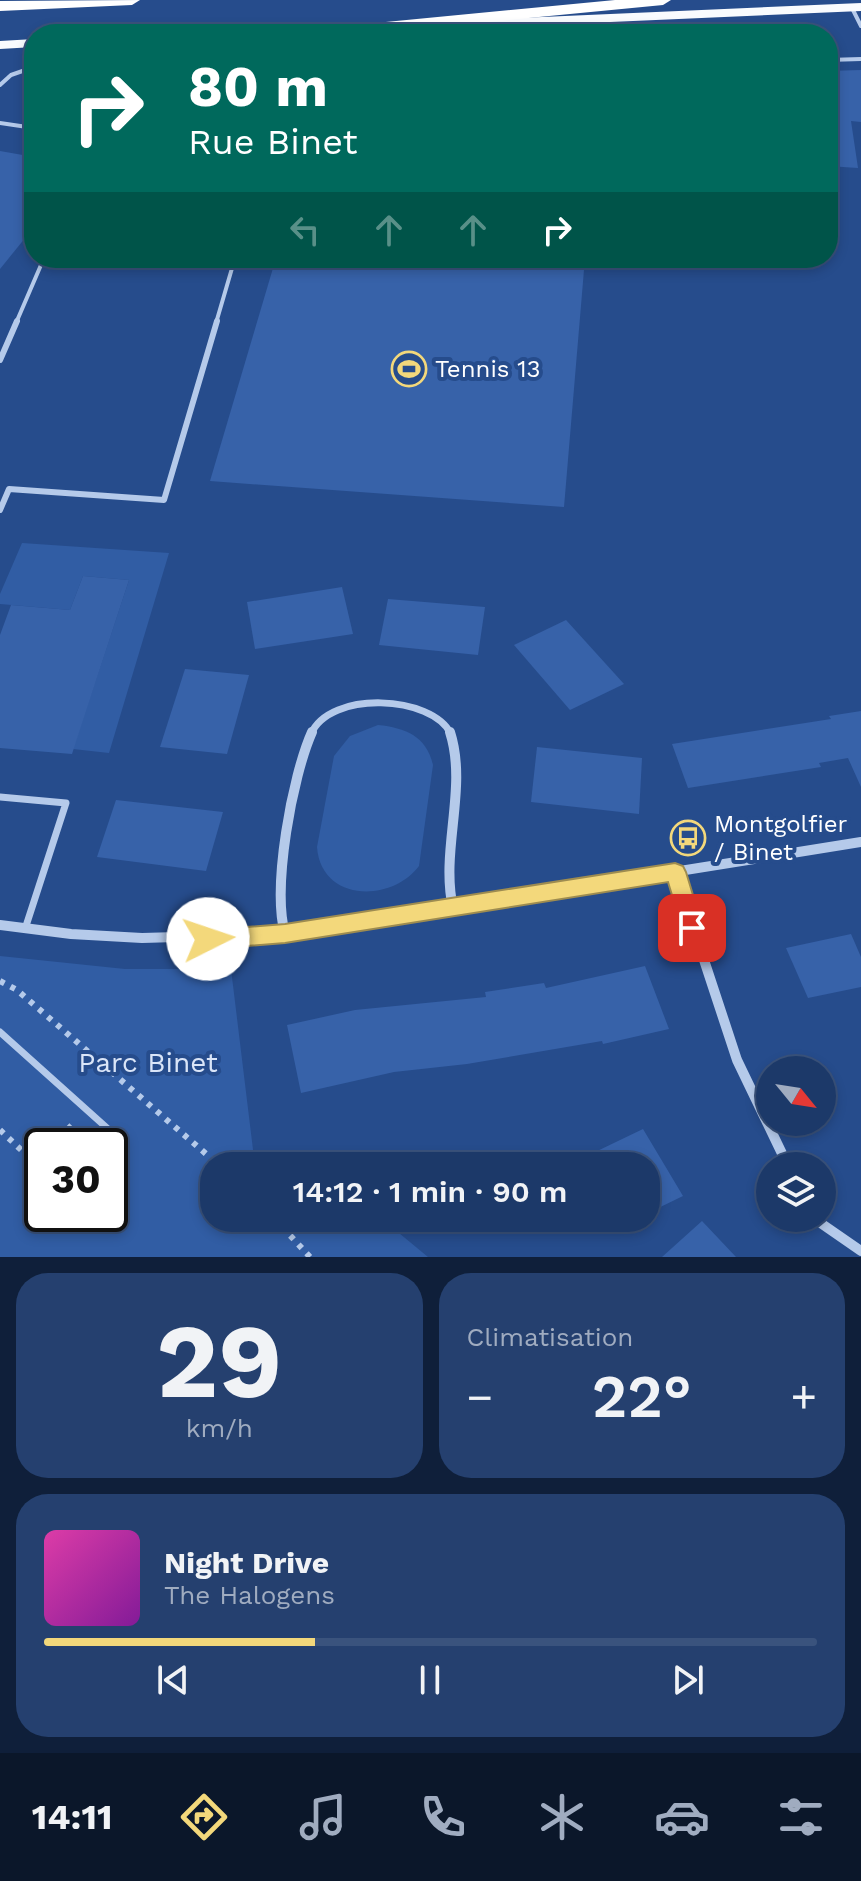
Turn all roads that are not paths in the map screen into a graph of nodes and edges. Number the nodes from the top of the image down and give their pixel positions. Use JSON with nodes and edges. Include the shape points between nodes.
{"nodes":[{"id":1,"x":132,"y":0,"type":"edge"},
{"id":2,"x":663,"y":0,"type":"edge"},
{"id":3,"x":0,"y":6,"type":"edge"},
{"id":4,"x":857,"y":8,"type":"edge"},
{"id":5,"x":416,"y":24,"type":"edge"},
{"id":6,"x":482,"y":24,"type":"edge"},
{"id":7,"x":861,"y":26,"type":"edge"},
{"id":8,"x":24,"y":44,"type":"edge"},
{"id":9,"x":0,"y":45,"type":"edge"},
{"id":10,"x":861,"y":59,"type":"edge"},
{"id":11,"x":838,"y":60,"type":"edge"},
{"id":12,"x":24,"y":70,"type":"edge"},
{"id":13,"x":0,"y":85,"type":"edge"},
{"id":14,"x":0,"y":123,"type":"edge"},
{"id":15,"x":24,"y":127,"type":"edge"},
{"id":16,"x":40,"y":268,"type":"edge"},
{"id":17,"x":232,"y":268,"type":"edge"},
{"id":18,"x":0,"y":360,"type":"edge"},
{"id":19,"x":0,"y":510,"type":"edge"},
{"id":20,"x":0,"y":797,"type":"edge"},
{"id":21,"x":861,"y":842,"type":"edge"},
{"id":22,"x":675,"y":872,"type":"junction"},
{"id":23,"x":453,"y":908,"type":"junction"},
{"id":24,"x":0,"y":925,"type":"edge"},
{"id":25,"x":25,"y":929,"type":"junction"},
{"id":26,"x":285,"y":934,"type":"junction"},
{"id":27,"x":0,"y":1032,"type":"edge"},
{"id":28,"x":107,"y":1128,"type":"edge"},
{"id":29,"x":780,"y":1152,"type":"edge"},
{"id":30,"x":834,"y":1232,"type":"edge"},
{"id":31,"x":861,"y":1251,"type":"edge"}],
"edges":[{"from":1,"to":3,"type":"highway"},
{"from":2,"to":5,"type":"highway"},
{"from":4,"to":6,"type":"main road"},
{"from":4,"to":7,"type":"lane"},
{"from":8,"to":9,"type":"main road"},
{"from":10,"to":11,"type":"lane"},
{"from":12,"to":13,"type":"lane"},
{"from":14,"to":15,"type":"lane"},
{"from":16,"to":18,"type":"lane"},
{"from":17,"to":19,"type":"lane","via":[[164,500],[9,489]]},
{"from":20,"to":25,"type":"lane","via":[[66,803]]},
{"from":21,"to":22,"type":"street"},
{"from":22,"to":23,"type":"street"},
{"from":22,"to":29,"type":"street","via":[[736,1062]]},
{"from":23,"to":26,"type":"street"},
{"from":23,"to":26,"type":"street","via":[[447,869],[451,731],[439,716],[415,708],[344,705],[315,725],[305,747],[281,880],[279,911]]},
{"from":24,"to":25,"type":"street"},
{"from":25,"to":26,"type":"street","via":[[195,939]]},
{"from":27,"to":28,"type":"lane"},
{"from":30,"to":31,"type":"street"}]}
